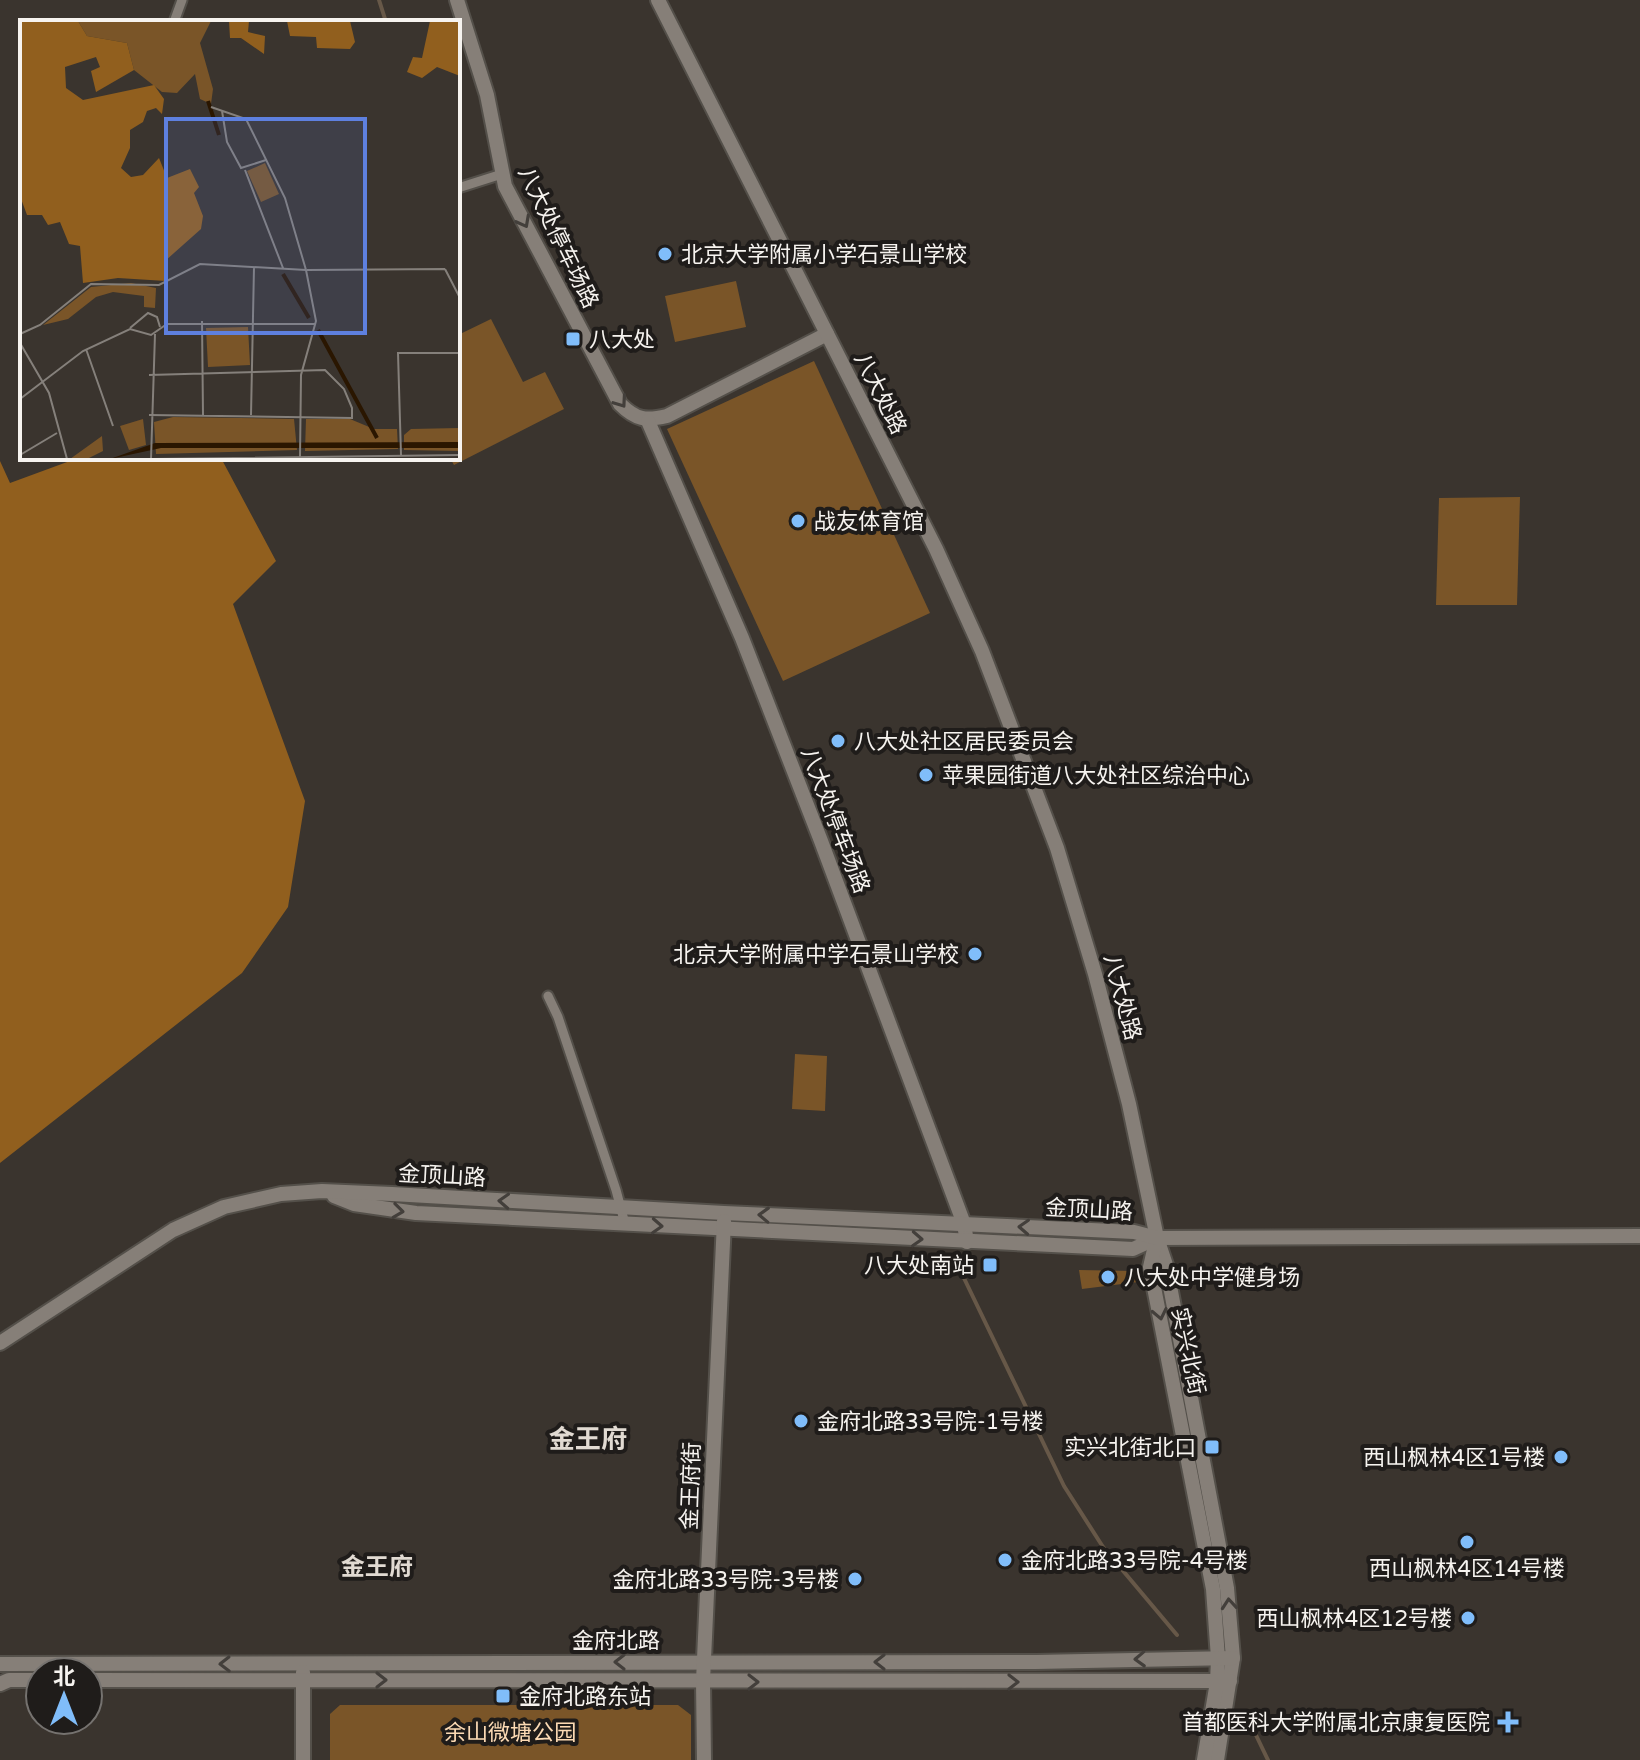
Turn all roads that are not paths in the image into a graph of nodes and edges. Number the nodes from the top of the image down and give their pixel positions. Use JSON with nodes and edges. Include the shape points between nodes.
{"nodes":[{"id":1,"x":182,"y":0,"type":"edge"},
{"id":2,"x":659,"y":1,"type":"edge"},
{"id":3,"x":458,"y":5,"type":"edge"},
{"id":4,"x":175,"y":20,"type":"edge"},
{"id":5,"x":502,"y":174,"type":"junction"},
{"id":6,"x":460,"y":187,"type":"edge"},
{"id":7,"x":827,"y":334,"type":"junction"},
{"id":8,"x":648,"y":421,"type":"junction"},
{"id":9,"x":548,"y":996,"type":"dead end"},
{"id":10,"x":322,"y":1191,"type":"junction"},
{"id":11,"x":621,"y":1208,"type":"junction"},
{"id":12,"x":724,"y":1213,"type":"junction"},
{"id":13,"x":625,"y":1224,"type":"junction"},
{"id":14,"x":964,"y":1224,"type":"junction"},
{"id":15,"x":723,"y":1230,"type":"junction"},
{"id":16,"x":1640,"y":1236,"type":"edge"},
{"id":17,"x":1157,"y":1238,"type":"junction"},
{"id":18,"x":967,"y":1242,"type":"junction"},
{"id":19,"x":0,"y":1343,"type":"edge"},
{"id":20,"x":1226,"y":1658,"type":"junction"},
{"id":21,"x":704,"y":1662,"type":"junction"},
{"id":22,"x":303,"y":1663,"type":"junction"},
{"id":23,"x":0,"y":1664,"type":"edge"},
{"id":24,"x":24,"y":1680,"type":"edge"},
{"id":25,"x":104,"y":1680,"type":"edge"},
{"id":26,"x":303,"y":1680,"type":"junction"},
{"id":27,"x":703,"y":1681,"type":"junction"},
{"id":28,"x":1224,"y":1682,"type":"junction"},
{"id":29,"x":0,"y":1684,"type":"edge"},
{"id":30,"x":303,"y":1760,"type":"edge"},
{"id":31,"x":704,"y":1760,"type":"edge"},
{"id":32,"x":1204,"y":1760,"type":"edge"},
{"id":33,"x":1217,"y":1760,"type":"edge"}],
"edges":[{"from":1,"to":4,"type":"street"},
{"from":2,"to":7,"type":"street","name":"八大处路"},
{"from":3,"to":5,"type":"street","name":"八大处停车场路","via":[[487,95]]},
{"from":5,"to":6,"type":"street"},
{"from":5,"to":8,"type":"street","name":"八大处停车场路","one_way":true,"via":[[620,404],[632,417]]},
{"from":7,"to":8,"type":"street"},
{"from":7,"to":17,"type":"street","name":"八大处路","via":[[942,561],[1057,848],[1129,1104]]},
{"from":8,"to":14,"type":"street","name":"八大处停车场路","via":[[753,667]]},
{"from":9,"to":11,"type":"street"},
{"from":11,"to":10,"type":"street","name":"金顶山路","one_way":true},
{"from":10,"to":13,"type":"street","name":"金顶山路","one_way":true,"via":[[354,1204],[416,1213]]},
{"from":10,"to":19,"type":"street","name":"金顶山路","via":[[254,1199],[194,1219]]},
{"from":11,"to":12,"type":"street","name":"金顶山路"},
{"from":11,"to":13,"type":"street"},
{"from":14,"to":12,"type":"street","name":"金顶山路","one_way":true},
{"from":12,"to":15,"type":"street","name":"金王府街"},
{"from":13,"to":15,"type":"street","name":"金顶山路","one_way":true},
{"from":17,"to":14,"type":"street","name":"金顶山路","one_way":true,"via":[[1134,1232]]},
{"from":14,"to":18,"type":"street","name":"八大处停车场路"},
{"from":15,"to":18,"type":"street","name":"金顶山路","one_way":true},
{"from":15,"to":21,"type":"street","name":"金王府街"},
{"from":16,"to":17,"type":"street"},
{"from":17,"to":18,"type":"street","name":"金顶山路","via":[[1133,1249]]},
{"from":17,"to":20,"type":"street","name":"实兴北街","via":[[1150,1267]]},
{"from":20,"to":21,"type":"street","name":"金府北路","one_way":true},
{"from":20,"to":28,"type":"street","name":"实兴北街"},
{"from":21,"to":22,"type":"street","name":"金府北路","one_way":true},
{"from":21,"to":27,"type":"street","name":"金王府街"},
{"from":22,"to":23,"type":"street","name":"金府北路","one_way":true},
{"from":22,"to":26,"type":"street"},
{"from":24,"to":29,"type":"street"},
{"from":25,"to":26,"type":"street","name":"金府北路"},
{"from":26,"to":27,"type":"street","name":"金府北路","one_way":true},
{"from":26,"to":30,"type":"street"},
{"from":27,"to":28,"type":"street","name":"金府北路","one_way":true},
{"from":27,"to":31,"type":"street","name":"金王府街"},
{"from":28,"to":32,"type":"street","name":"实兴北街"},
{"from":28,"to":33,"type":"street","name":"实兴北街"}]}
